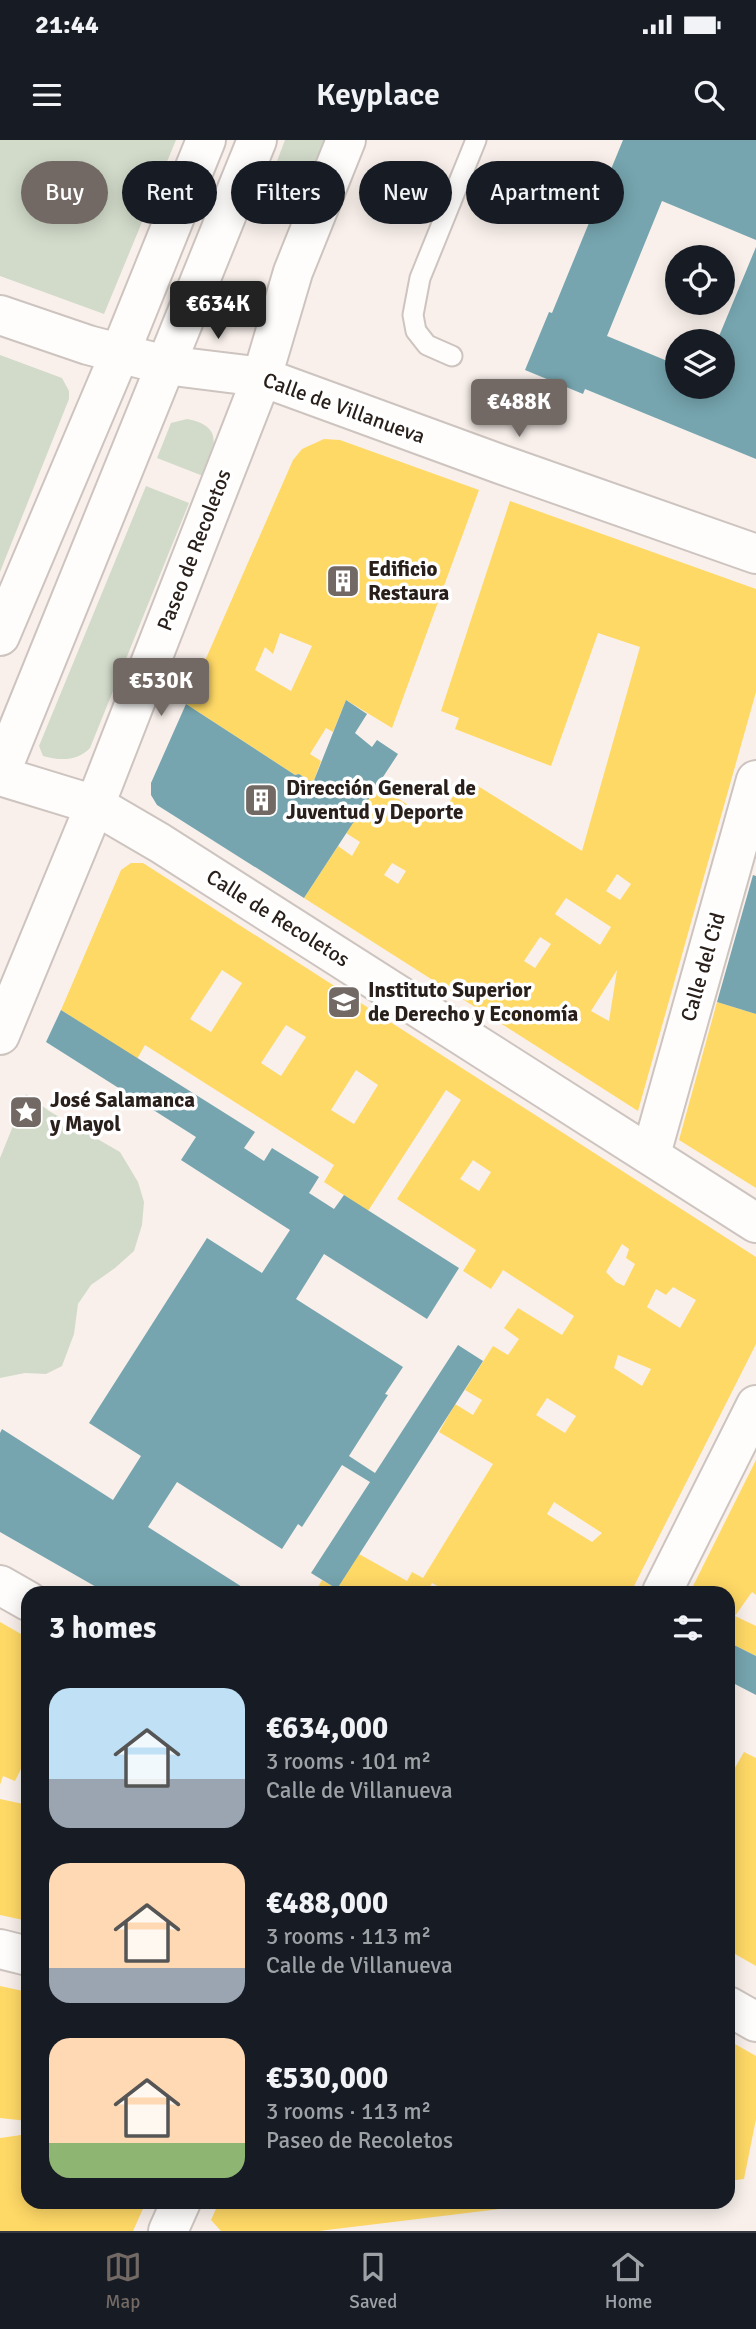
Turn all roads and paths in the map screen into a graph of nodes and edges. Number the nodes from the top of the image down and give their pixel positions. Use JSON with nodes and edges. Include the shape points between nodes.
{"nodes":[{"id":1,"x":206,"y":140,"type":"edge"},
{"id":2,"x":257,"y":140,"type":"edge"},
{"id":3,"x":346,"y":140,"type":"edge"},
{"id":4,"x":476,"y":140,"type":"edge"},
{"id":5,"x":0,"y":315,"type":"edge"},
{"id":6,"x":120,"y":353,"type":"junction"},
{"id":7,"x":452,"y":356,"type":"dead end"},
{"id":8,"x":165,"y":365,"type":"junction"},
{"id":9,"x":262,"y":377,"type":"junction"},
{"id":10,"x":756,"y":554,"type":"edge"},
{"id":11,"x":0,"y":636,"type":"edge"},
{"id":12,"x":0,"y":775,"type":"edge"},
{"id":13,"x":756,"y":780,"type":"edge"},
{"id":14,"x":95,"y":805,"type":"junction"},
{"id":15,"x":0,"y":1035,"type":"edge"},
{"id":16,"x":651,"y":1154,"type":"junction"},
{"id":17,"x":756,"y":1223,"type":"edge"},
{"id":18,"x":756,"y":1405,"type":"edge"},
{"id":19,"x":0,"y":1584,"type":"edge"},
{"id":20,"x":665,"y":1586,"type":"edge"},
{"id":21,"x":21,"y":1597,"type":"edge"},
{"id":22,"x":0,"y":1950,"type":"edge"},
{"id":23,"x":21,"y":1954,"type":"edge"},
{"id":24,"x":735,"y":2010,"type":"edge"},
{"id":25,"x":756,"y":2022,"type":"edge"},
{"id":26,"x":178,"y":2209,"type":"edge"},
{"id":27,"x":168,"y":2231,"type":"edge"}],
"edges":[{"from":1,"to":6,"type":"main road"},
{"from":2,"to":8,"type":"main road"},
{"from":3,"to":9,"type":"main road","name":"Paseo de Recoletos","via":[[293,272]]},
{"from":4,"to":7,"type":"lane","via":[[420,278],[413,314],[416,331],[428,345]]},
{"from":5,"to":6,"type":"main road","name":"Calle de Villanueva"},
{"from":6,"to":8,"type":"main road","name":"Calle de Villanueva"},
{"from":6,"to":11,"type":"main road"},
{"from":8,"to":9,"type":"main road","name":"Calle de Villanueva"},
{"from":8,"to":12,"type":"main road"},
{"from":9,"to":10,"type":"main road","name":"Calle de Villanueva"},
{"from":9,"to":14,"type":"main road","name":"Paseo de Recoletos"},
{"from":12,"to":14,"type":"main road","name":"Calle de Recoletos"},
{"from":13,"to":16,"type":"main road","name":"Calle del Cid"},
{"from":14,"to":15,"type":"main road","name":"Paseo de Recoletos"},
{"from":14,"to":16,"type":"main road","name":"Calle de Recoletos"},
{"from":16,"to":17,"type":"main road","name":"Calle de Recoletos"},
{"from":18,"to":20,"type":"main road"},
{"from":19,"to":21,"type":"main road"},
{"from":22,"to":23,"type":"main road"},
{"from":24,"to":25,"type":"main road"},
{"from":26,"to":27,"type":"main road"}]}
